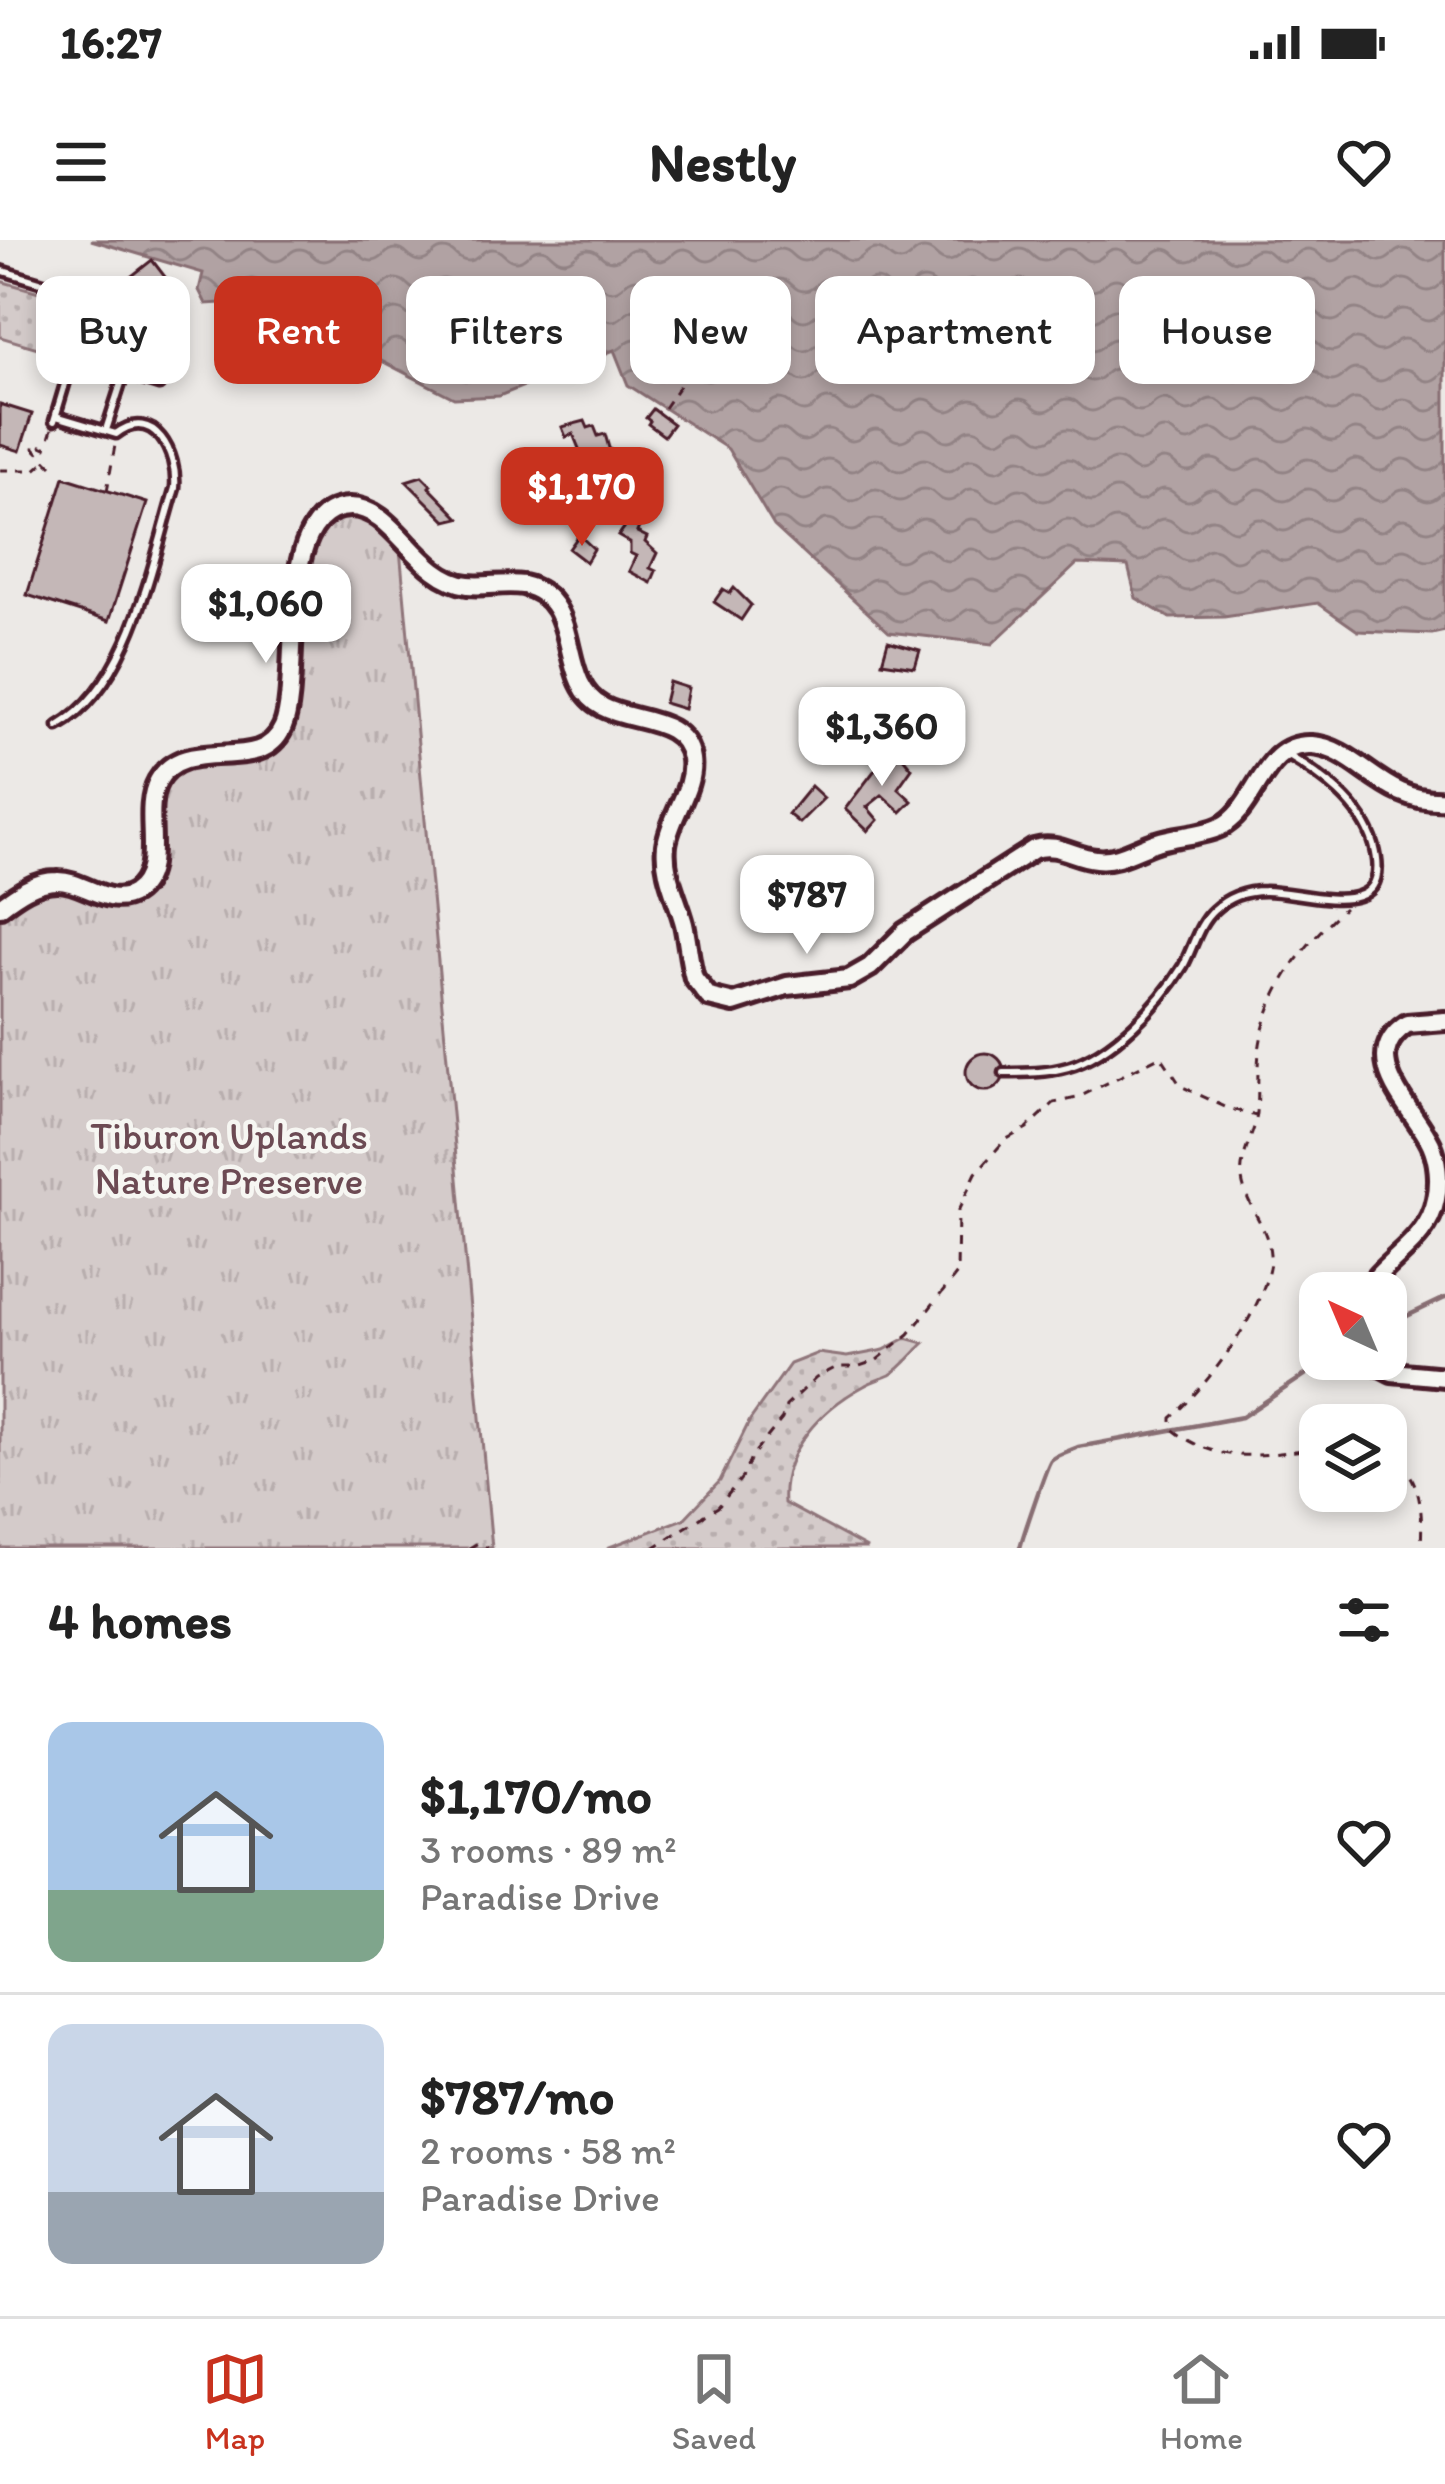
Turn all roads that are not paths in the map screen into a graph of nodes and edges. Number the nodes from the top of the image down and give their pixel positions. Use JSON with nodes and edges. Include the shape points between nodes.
{"nodes":[{"id":1,"x":0,"y":270,"type":"edge"},
{"id":2,"x":36,"y":281,"type":"edge"},
{"id":3,"x":66,"y":384,"type":"edge"},
{"id":4,"x":121,"y":384,"type":"edge"},
{"id":5,"x":106,"y":430,"type":"junction"},
{"id":6,"x":58,"y":726,"type":"dead end"},
{"id":7,"x":1284,"y":753,"type":"junction"},
{"id":8,"x":1445,"y":800,"type":"edge"},
{"id":9,"x":0,"y":907,"type":"edge"},
{"id":10,"x":1445,"y":1021,"type":"edge"},
{"id":11,"x":1004,"y":1073,"type":"dead end"},
{"id":12,"x":1384,"y":1272,"type":"edge"},
{"id":13,"x":1407,"y":1373,"type":"edge"},
{"id":14,"x":1445,"y":1377,"type":"edge"}],
"edges":[{"from":1,"to":2,"type":"lane"},
{"from":3,"to":5,"type":"lane","via":[[56,419]]},
{"from":4,"to":5,"type":"lane"},
{"from":5,"to":6,"type":"lane","via":[[136,425],[160,435],[177,469],[176,488],[133,625],[95,698]]},
{"from":7,"to":8,"type":"street","via":[[1320,746],[1398,792]]},
{"from":7,"to":9,"type":"street","via":[[1217,829],[1111,859],[1034,849],[905,932],[856,976],[721,1002],[694,978],[666,864],[668,833],[692,767],[682,739],[591,699],[562,616],[546,596],[525,586],[450,580],[378,518],[344,508],[320,523],[299,566],[289,707],[278,737],[252,752],[194,756],[166,770],[152,798],[149,870],[130,895],[49,881]]},
{"from":7,"to":11,"type":"lane","via":[[1323,779],[1370,832],[1375,878],[1367,891],[1352,900],[1238,894],[1208,916],[1168,988],[1093,1057],[1055,1070]]},
{"from":10,"to":12,"type":"street","via":[[1407,1024],[1385,1052],[1393,1085],[1434,1151],[1437,1190],[1419,1236]]},
{"from":13,"to":14,"type":"street"}]}
